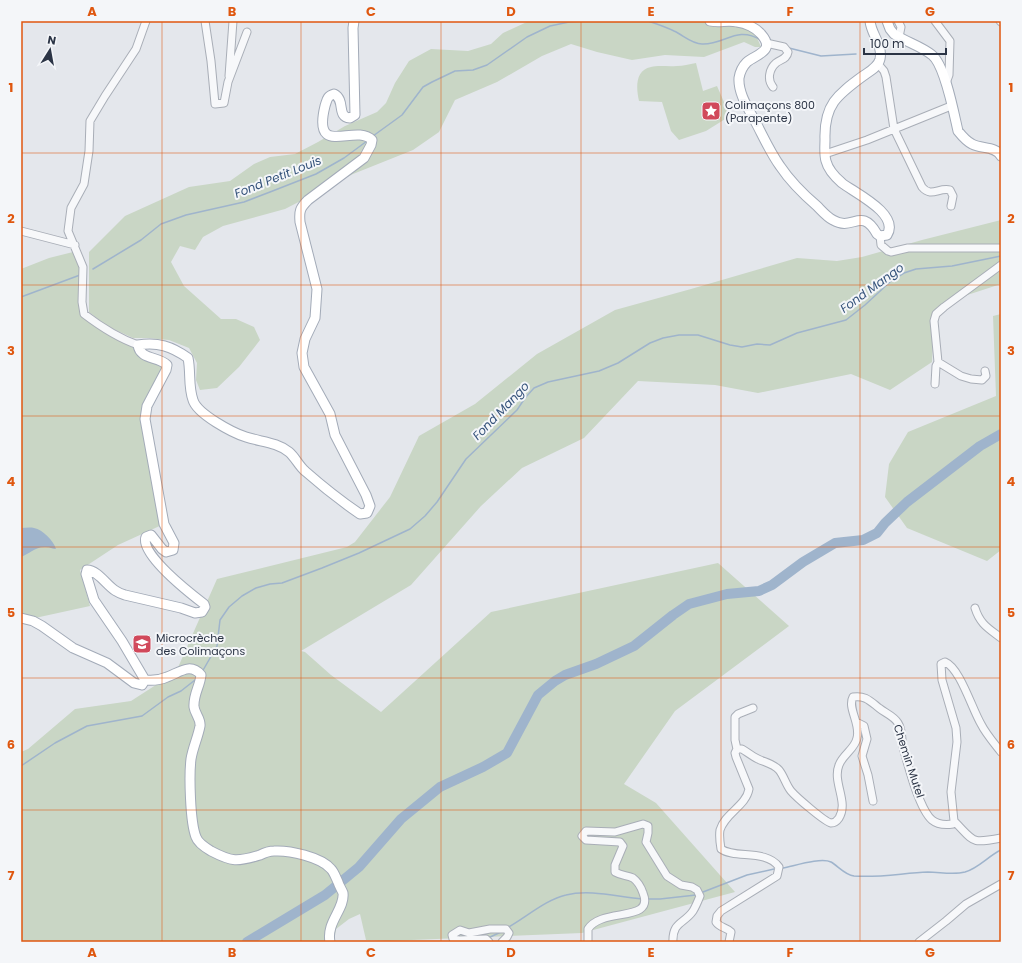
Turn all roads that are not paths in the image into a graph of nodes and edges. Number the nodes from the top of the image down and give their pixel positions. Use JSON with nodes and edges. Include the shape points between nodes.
{"nodes":[{"id":1,"x":146,"y":21,"type":"edge"},
{"id":2,"x":205,"y":21,"type":"edge"},
{"id":3,"x":233,"y":21,"type":"edge"},
{"id":4,"x":354,"y":21,"type":"edge"},
{"id":5,"x":710,"y":21,"type":"edge"},
{"id":6,"x":870,"y":21,"type":"edge"},
{"id":7,"x":887,"y":21,"type":"edge"},
{"id":8,"x":898,"y":21,"type":"edge"},
{"id":9,"x":935,"y":21,"type":"edge"},
{"id":10,"x":247,"y":32,"type":"dead end"},
{"id":11,"x":899,"y":37,"type":"junction"},
{"id":12,"x":766,"y":43,"type":"junction"},
{"id":13,"x":878,"y":64,"type":"junction"},
{"id":14,"x":228,"y":82,"type":"junction"},
{"id":15,"x":946,"y":83,"type":"junction"},
{"id":16,"x":773,"y":87,"type":"dead end"},
{"id":17,"x":952,"y":106,"type":"junction"},
{"id":18,"x":894,"y":129,"type":"junction"},
{"id":19,"x":825,"y":154,"type":"junction"},
{"id":20,"x":1001,"y":156,"type":"edge"},
{"id":21,"x":951,"y":206,"type":"dead end"},
{"id":22,"x":21,"y":231,"type":"edge"},
{"id":23,"x":880,"y":236,"type":"junction"},
{"id":24,"x":75,"y":245,"type":"junction"},
{"id":25,"x":1001,"y":248,"type":"edge"},
{"id":26,"x":1001,"y":265,"type":"edge"},
{"id":27,"x":138,"y":345,"type":"junction"},
{"id":28,"x":938,"y":362,"type":"junction"},
{"id":29,"x":985,"y":371,"type":"dead end"},
{"id":30,"x":935,"y":384,"type":"dead end"},
{"id":31,"x":975,"y":608,"type":"dead end"},
{"id":32,"x":21,"y":618,"type":"edge"},
{"id":33,"x":1001,"y":638,"type":"edge"},
{"id":34,"x":145,"y":680,"type":"junction"},
{"id":35,"x":753,"y":708,"type":"dead end"},
{"id":36,"x":856,"y":722,"type":"junction"},
{"id":37,"x":737,"y":749,"type":"junction"},
{"id":38,"x":1001,"y":752,"type":"edge"},
{"id":39,"x":873,"y":800,"type":"dead end"},
{"id":40,"x":954,"y":821,"type":"junction"},
{"id":41,"x":1001,"y":838,"type":"edge"},
{"id":42,"x":1001,"y":884,"type":"edge"},
{"id":43,"x":330,"y":942,"type":"edge"},
{"id":44,"x":490,"y":942,"type":"edge"},
{"id":45,"x":502,"y":942,"type":"edge"},
{"id":46,"x":588,"y":942,"type":"edge"},
{"id":47,"x":673,"y":942,"type":"edge"},
{"id":48,"x":730,"y":942,"type":"edge"},
{"id":49,"x":919,"y":942,"type":"edge"}],
"edges":[{"from":1,"to":24,"type":"street","via":[[136,49],[90,120],[84,184],[71,208],[68,231]]},
{"from":2,"to":14,"type":"street","via":[[215,104],[224,104]]},
{"from":3,"to":14,"type":"street"},
{"from":4,"to":27,"type":"main road","via":[[355,115],[350,118],[344,116],[340,100],[334,94],[327,99],[322,122],[326,133],[332,136],[360,135],[370,138],[370,145],[364,158],[301,207],[307,252],[317,289],[315,318],[305,339],[302,354],[304,367],[330,414],[334,435],[366,494],[370,506],[367,513],[360,514],[349,506],[304,470],[289,452],[270,442],[247,438],[225,428],[202,411],[193,401],[188,358],[180,352],[151,343]]},
{"from":5,"to":12,"type":"main road","via":[[743,23],[759,32]]},
{"from":6,"to":13,"type":"main road","via":[[880,50]]},
{"from":7,"to":11,"type":"main road","via":[[890,29]]},
{"from":8,"to":11,"type":"street","via":[[901,27]]},
{"from":9,"to":15,"type":"street","via":[[950,41],[949,75]]},
{"from":10,"to":14,"type":"street"},
{"from":11,"to":15,"type":"main road","via":[[934,57],[939,63]]},
{"from":12,"to":16,"type":"street","via":[[784,47],[788,52],[771,70],[769,80]]},
{"from":12,"to":23,"type":"main road","via":[[766,48],[761,54],[742,69],[739,86],[746,106],[780,165],[806,196],[831,219],[841,224],[857,220],[868,222]]},
{"from":13,"to":18,"type":"street","via":[[886,77]]},
{"from":13,"to":19,"type":"main road","via":[[834,100],[824,126]]},
{"from":15,"to":17,"type":"main road"},
{"from":17,"to":18,"type":"street"},
{"from":17,"to":20,"type":"main road","via":[[958,131],[962,136],[972,145],[997,151]]},
{"from":18,"to":19,"type":"street"},
{"from":18,"to":21,"type":"street","via":[[922,187],[925,191],[931,192],[950,190],[953,196]]},
{"from":19,"to":23,"type":"main road","via":[[827,165],[840,182],[872,203],[890,223],[887,235]]},
{"from":22,"to":24,"type":"street"},
{"from":23,"to":25,"type":"street","via":[[881,245],[891,252],[908,248]]},
{"from":24,"to":27,"type":"street","via":[[83,267],[84,314],[99,326]]},
{"from":26,"to":28,"type":"street","via":[[936,314],[934,321]]},
{"from":27,"to":34,"type":"main road","via":[[138,350],[142,354],[167,365],[147,406],[145,419],[164,524],[174,547],[173,550],[166,552],[152,535],[144,540],[154,559],[205,607],[202,612],[195,613],[125,595],[116,592],[98,575],[87,570],[94,600]]},
{"from":28,"to":29,"type":"street","via":[[954,373],[971,379],[982,380],[986,376]]},
{"from":28,"to":30,"type":"street"},
{"from":31,"to":33,"type":"street","via":[[979,619]]},
{"from":32,"to":34,"type":"main road","via":[[33,621],[73,648],[107,663],[134,683],[142,685]]},
{"from":34,"to":43,"type":"main road","via":[[166,678],[191,668],[201,675],[194,698],[200,725],[190,771],[196,838],[206,848],[234,861],[272,851],[288,851],[305,855],[331,868],[343,893],[339,909],[331,924]]},
{"from":35,"to":37,"type":"street","via":[[735,717]]},
{"from":36,"to":37,"type":"street","name":"Chemin Mutel","via":[[859,732],[857,742],[844,756],[837,771],[842,811],[838,819],[830,823],[791,791],[779,769],[742,749]]},
{"from":36,"to":39,"type":"street","via":[[864,726],[867,739],[862,756]]},
{"from":36,"to":40,"type":"street","name":"Chemin Mutel","via":[[852,700],[853,697],[860,696],[869,699],[894,718],[901,730],[911,773],[924,808],[932,820],[940,824],[953,824]]},
{"from":37,"to":48,"type":"street","via":[[736,757],[749,789],[748,794],[720,830],[721,849],[768,859],[779,867],[777,876],[717,916],[716,922],[719,926],[731,932]]},
{"from":38,"to":40,"type":"street","via":[[980,722],[968,694],[949,664],[941,664],[942,680],[956,728],[957,742],[951,792]]},
{"from":40,"to":41,"type":"street","via":[[970,839],[980,842]]},
{"from":42,"to":49,"type":"street","via":[[966,904]]},
{"from":44,"to":45,"type":"street","via":[[486,939],[453,939],[452,935],[460,930],[469,933],[490,929],[506,930],[507,937]]},
{"from":46,"to":47,"type":"street","via":[[588,929],[593,922],[639,911],[646,902],[643,892],[632,877],[621,876],[615,872],[615,865],[623,846],[620,842],[586,840],[582,836],[586,831],[615,832],[643,824],[648,826],[648,847],[667,876],[681,885],[697,890],[700,896],[693,912],[675,928]]}]}
